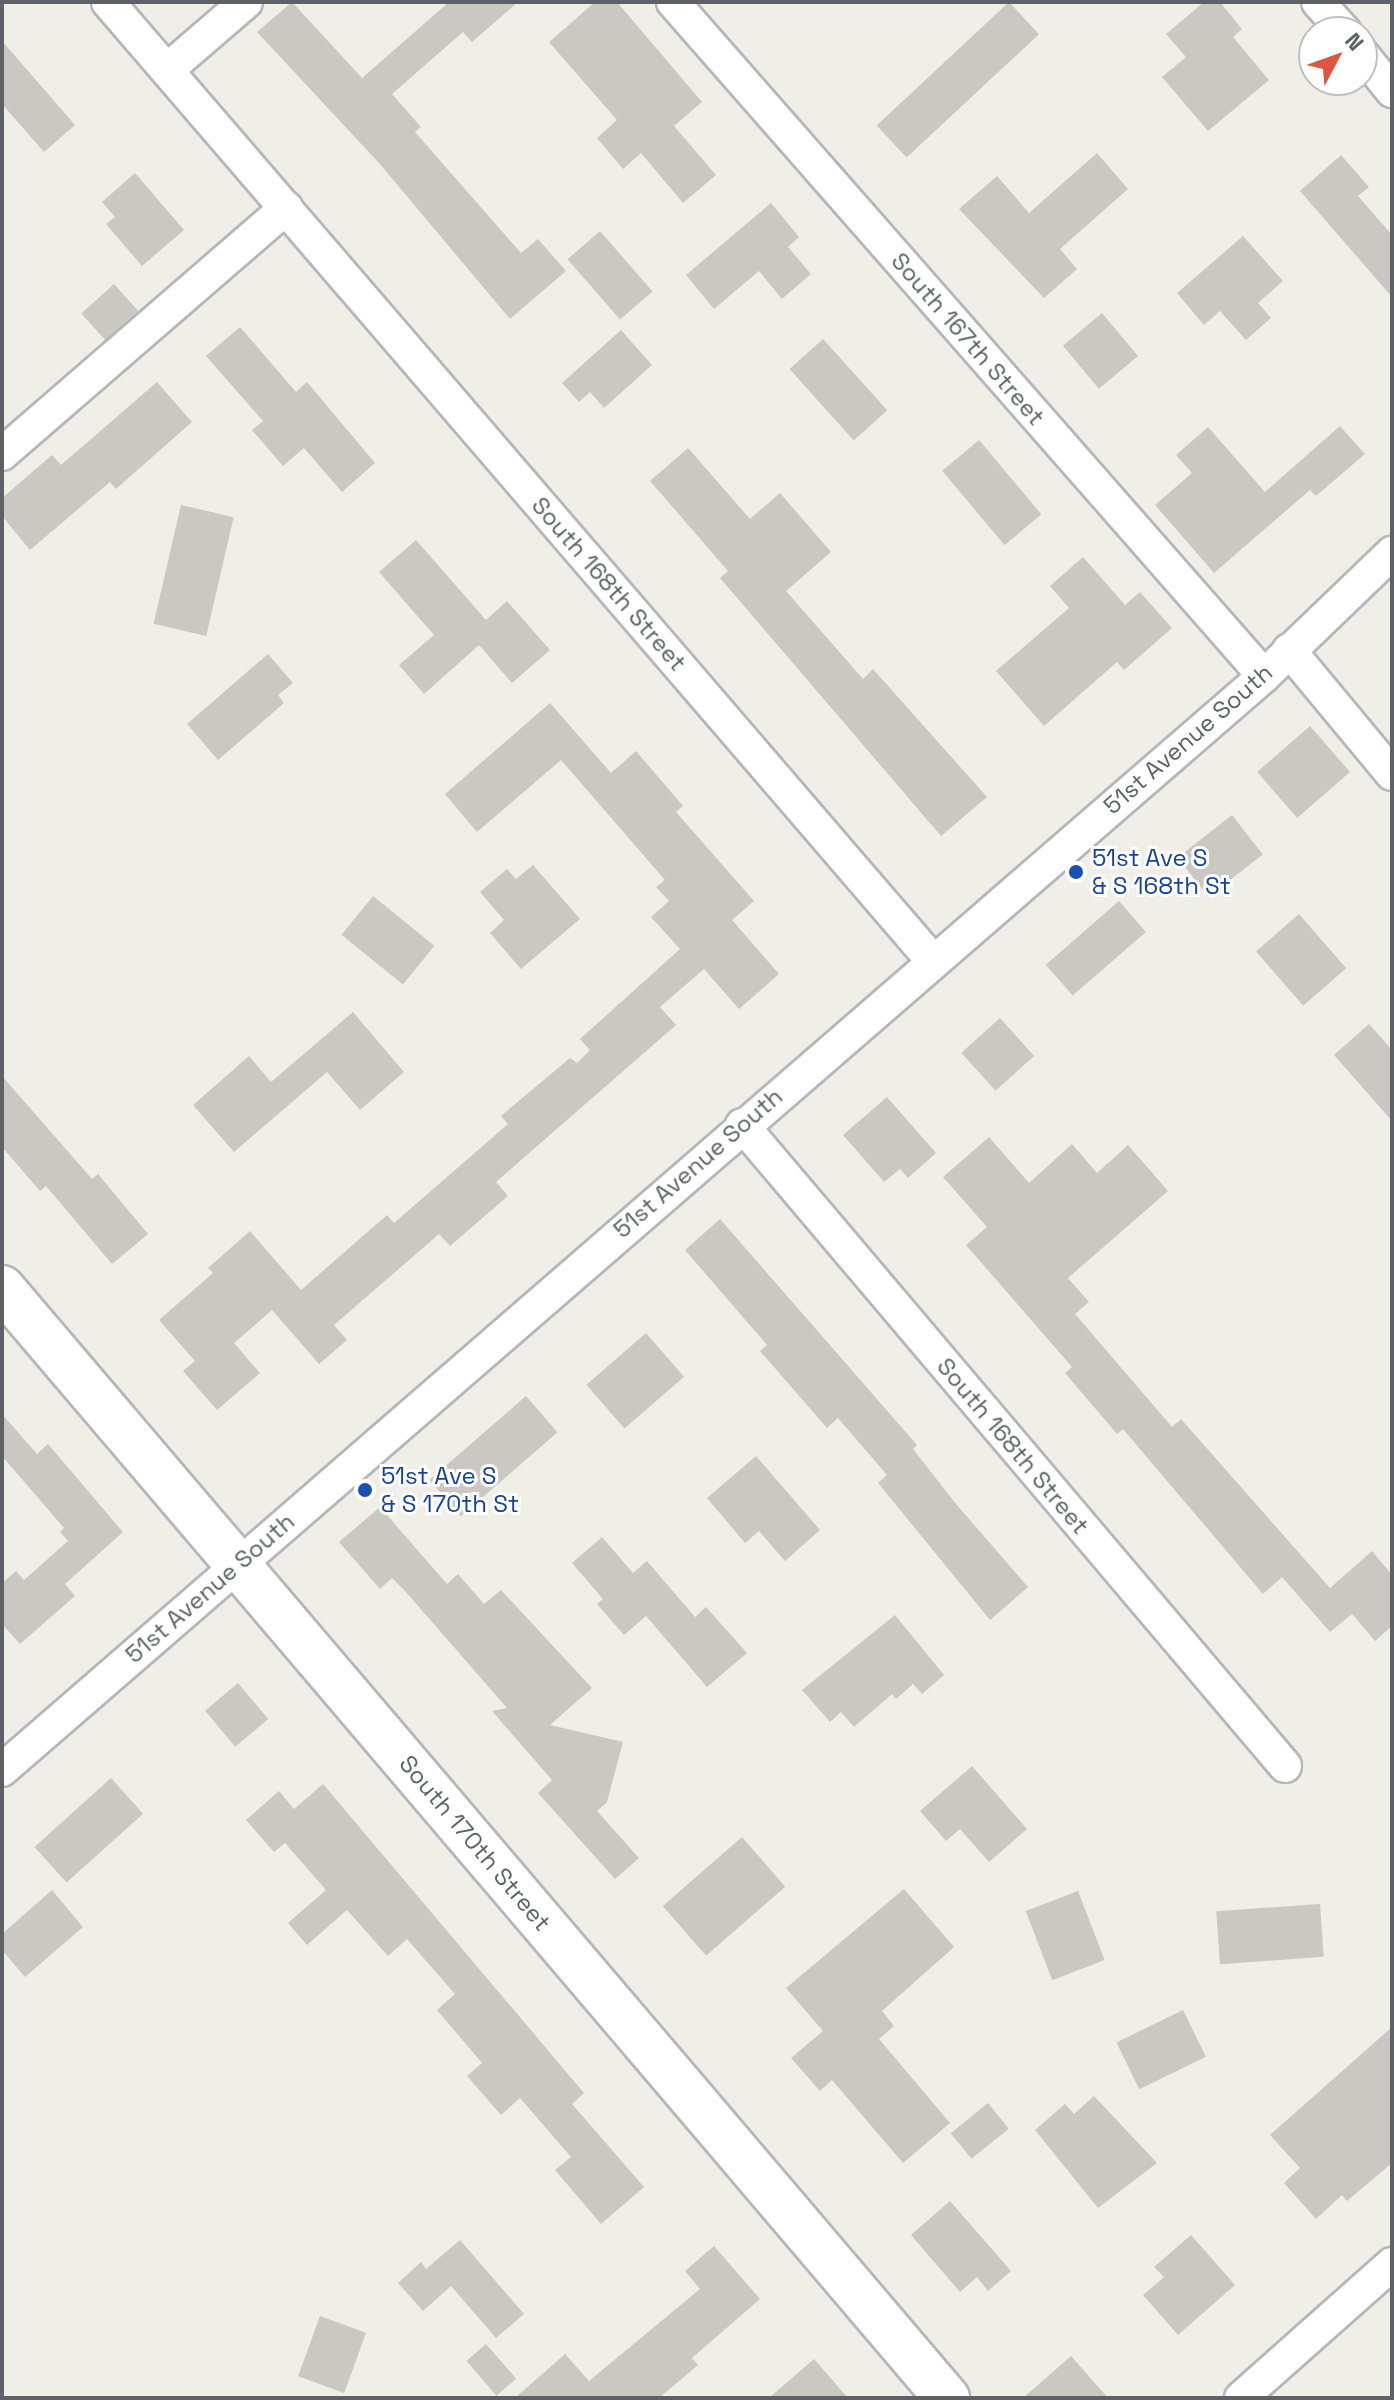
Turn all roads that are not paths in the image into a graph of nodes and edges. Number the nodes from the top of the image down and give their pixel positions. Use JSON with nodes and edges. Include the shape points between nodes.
{"nodes":[{"id":1,"x":108,"y":2,"type":"edge"},
{"id":2,"x":246,"y":2,"type":"edge"},
{"id":3,"x":673,"y":2,"type":"edge"},
{"id":4,"x":167,"y":70,"type":"junction"},
{"id":5,"x":1378,"y":74,"type":"edge"},
{"id":6,"x":1392,"y":91,"type":"edge"},
{"id":7,"x":286,"y":208,"type":"junction"},
{"id":8,"x":2,"y":454,"type":"edge"},
{"id":9,"x":1392,"y":553,"type":"edge"},
{"id":10,"x":1289,"y":650,"type":"junction"},
{"id":11,"x":1264,"y":676,"type":"junction"},
{"id":12,"x":1392,"y":774,"type":"edge"},
{"id":13,"x":932,"y":960,"type":"junction"},
{"id":14,"x":742,"y":1125,"type":"junction"},
{"id":15,"x":2,"y":1288,"type":"edge"},
{"id":16,"x":238,"y":1563,"type":"junction"},
{"id":17,"x":1285,"y":1766,"type":"dead end"},
{"id":18,"x":2,"y":1770,"type":"edge"},
{"id":19,"x":1392,"y":2264,"type":"edge"},
{"id":20,"x":947,"y":2398,"type":"edge"},
{"id":21,"x":1241,"y":2398,"type":"edge"}],
"edges":[{"from":1,"to":4,"type":"street","name":"South 168th Street"},
{"from":2,"to":4,"type":"street"},
{"from":3,"to":11,"type":"street","name":"South 167th Street"},
{"from":4,"to":7,"type":"street","name":"South 168th Street"},
{"from":5,"to":6,"type":"street"},
{"from":7,"to":8,"type":"street"},
{"from":7,"to":13,"type":"street","name":"South 168th Street"},
{"from":9,"to":10,"type":"street","name":"51st Avenue South"},
{"from":10,"to":11,"type":"street","name":"51st Avenue South"},
{"from":10,"to":12,"type":"street"},
{"from":11,"to":13,"type":"street","name":"51st Avenue South"},
{"from":13,"to":14,"type":"street","name":"51st Avenue South"},
{"from":14,"to":16,"type":"street","name":"51st Avenue South"},
{"from":14,"to":17,"type":"street","name":"South 168th Street"},
{"from":15,"to":16,"type":"street","name":"South 170th Street"},
{"from":16,"to":18,"type":"street","name":"51st Avenue South"},
{"from":16,"to":20,"type":"street","name":"South 170th Street"},
{"from":19,"to":21,"type":"street"}]}
